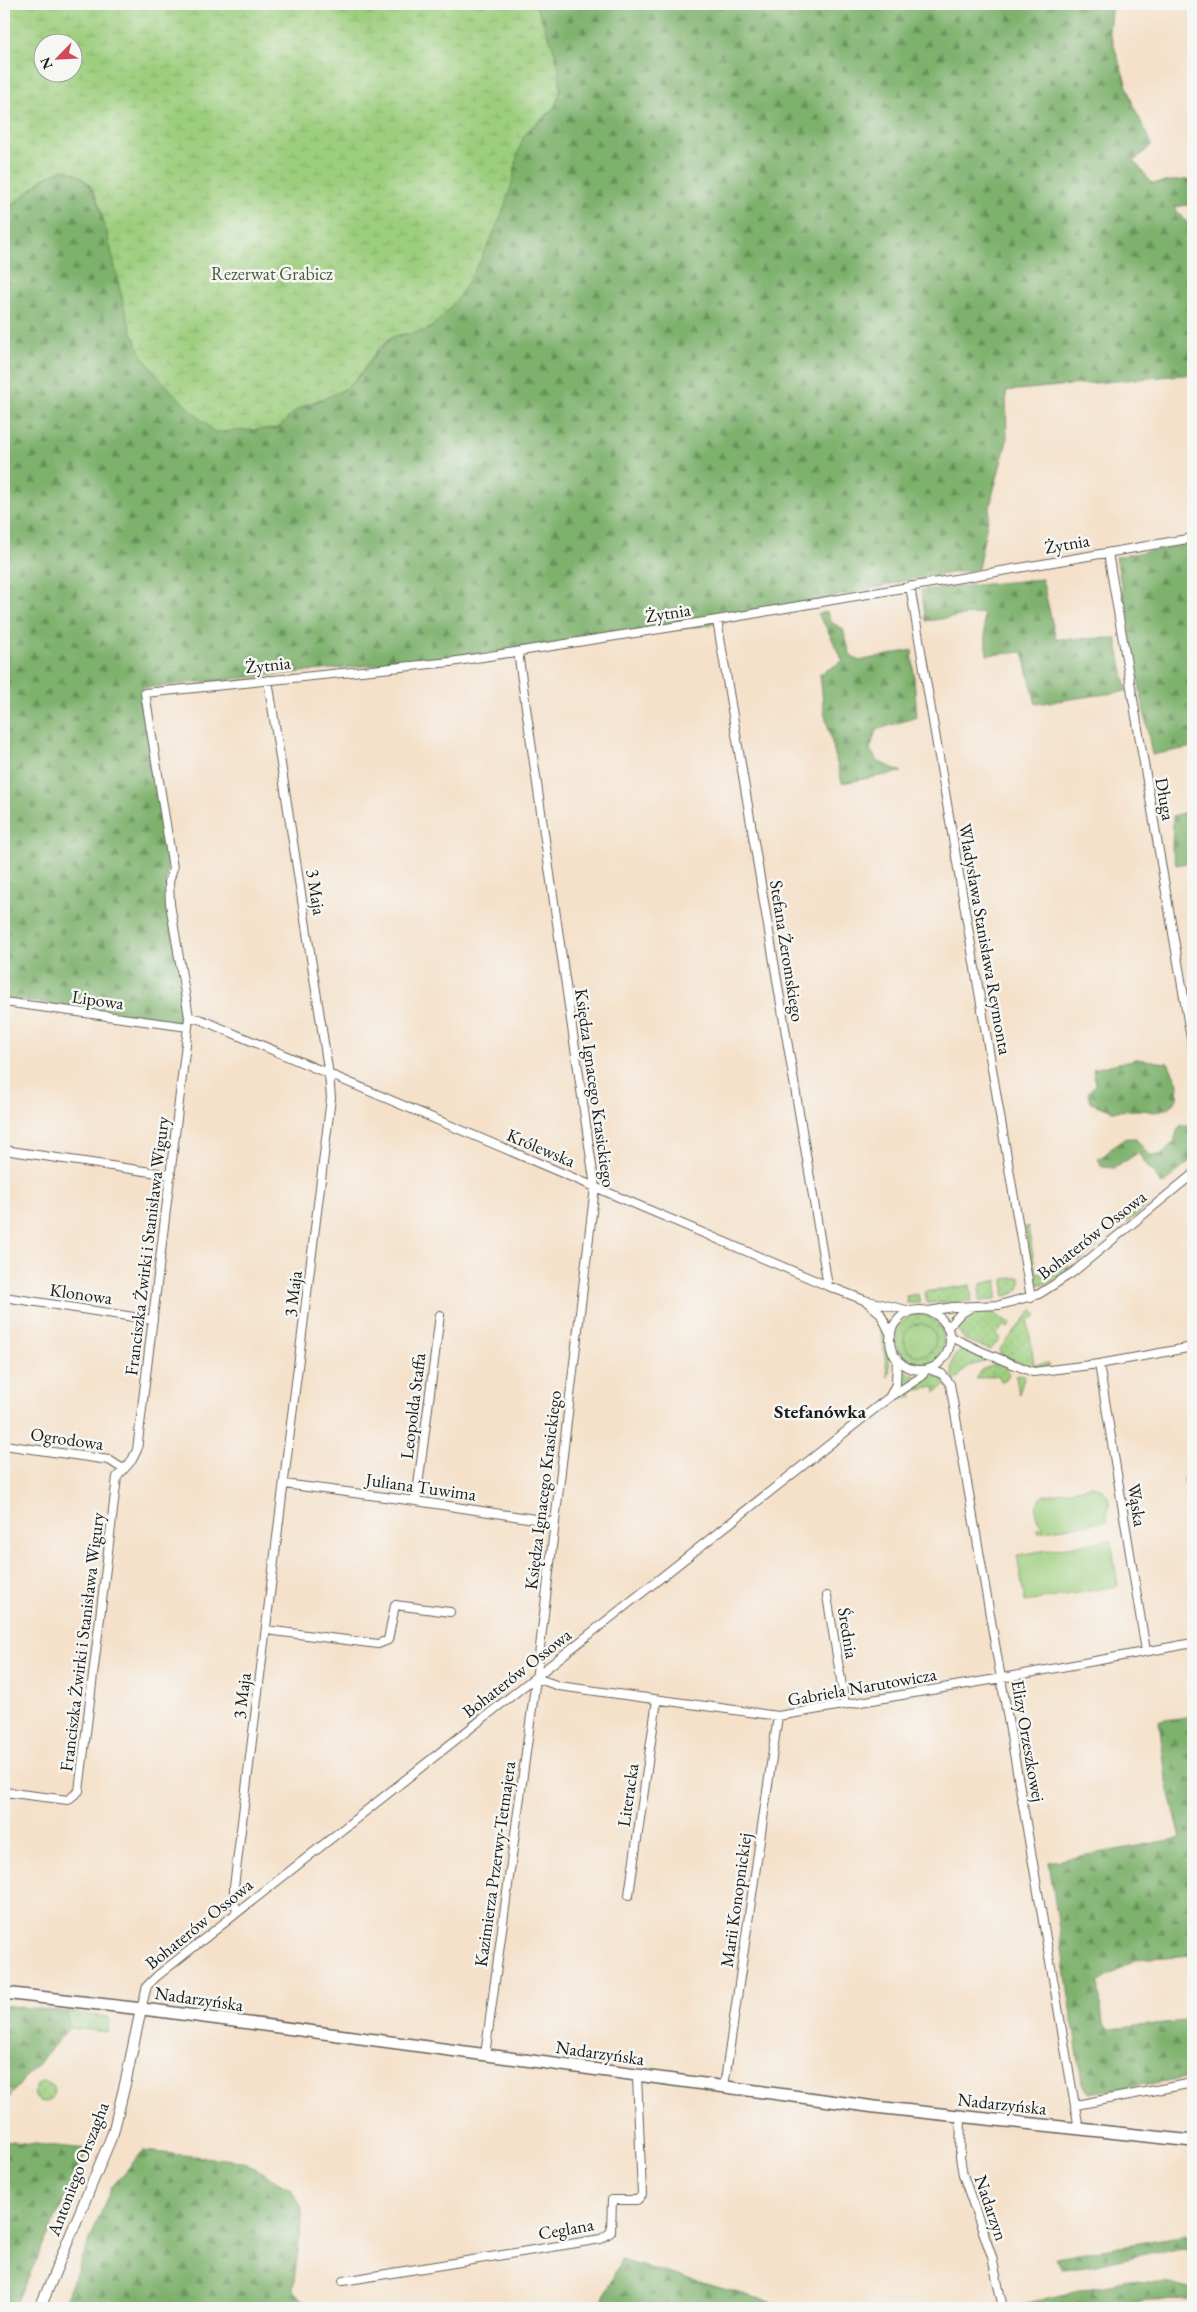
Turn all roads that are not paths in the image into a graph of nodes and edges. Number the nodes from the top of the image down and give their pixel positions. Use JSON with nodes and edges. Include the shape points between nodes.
{"nodes":[{"id":1,"x":1193,"y":538,"type":"edge"},
{"id":2,"x":1108,"y":553,"type":"junction"},
{"id":3,"x":910,"y":586,"type":"junction"},
{"id":4,"x":717,"y":620,"type":"junction"},
{"id":5,"x":518,"y":652,"type":"junction"},
{"id":6,"x":268,"y":680,"type":"junction"},
{"id":7,"x":145,"y":693,"type":"joint"},
{"id":8,"x":4,"y":1002,"type":"edge"},
{"id":9,"x":189,"y":1017,"type":"junction"},
{"id":10,"x":188,"y":1028,"type":"junction"},
{"id":11,"x":1193,"y":1050,"type":"edge"},
{"id":12,"x":329,"y":1074,"type":"junction"},
{"id":13,"x":4,"y":1150,"type":"edge"},
{"id":14,"x":1193,"y":1174,"type":"edge"},
{"id":15,"x":170,"y":1175,"type":"junction"},
{"id":16,"x":595,"y":1187,"type":"junction"},
{"id":17,"x":828,"y":1286,"type":"junction"},
{"id":18,"x":4,"y":1297,"type":"edge"},
{"id":19,"x":1031,"y":1298,"type":"junction"},
{"id":20,"x":864,"y":1300,"type":"junction"},
{"id":21,"x":973,"y":1307,"type":"junction"},
{"id":22,"x":911,"y":1311,"type":"junction"},
{"id":23,"x":929,"y":1311,"type":"junction"},
{"id":24,"x":440,"y":1315,"type":"dead end"},
{"id":25,"x":153,"y":1320,"type":"junction"},
{"id":26,"x":948,"y":1332,"type":"junction"},
{"id":27,"x":891,"y":1335,"type":"junction"},
{"id":28,"x":965,"y":1345,"type":"junction"},
{"id":29,"x":1193,"y":1347,"type":"edge"},
{"id":30,"x":947,"y":1352,"type":"junction"},
{"id":31,"x":897,"y":1358,"type":"junction"},
{"id":32,"x":1099,"y":1364,"type":"junction"},
{"id":33,"x":927,"y":1370,"type":"junction"},
{"id":34,"x":888,"y":1399,"type":"junction"},
{"id":35,"x":4,"y":1445,"type":"edge"},
{"id":36,"x":123,"y":1469,"type":"junction"},
{"id":37,"x":284,"y":1484,"type":"junction"},
{"id":38,"x":416,"y":1500,"type":"junction"},
{"id":39,"x":554,"y":1522,"type":"junction"},
{"id":40,"x":827,"y":1596,"type":"dead end"},
{"id":41,"x":450,"y":1612,"type":"dead end"},
{"id":42,"x":266,"y":1630,"type":"junction"},
{"id":43,"x":1193,"y":1642,"type":"edge"},
{"id":44,"x":1146,"y":1651,"type":"junction"},
{"id":45,"x":536,"y":1678,"type":"junction"},
{"id":46,"x":1002,"y":1678,"type":"junction"},
{"id":47,"x":657,"y":1700,"type":"junction"},
{"id":48,"x":845,"y":1704,"type":"junction"},
{"id":49,"x":778,"y":1716,"type":"junction"},
{"id":50,"x":4,"y":1792,"type":"edge"},
{"id":51,"x":628,"y":1895,"type":"dead end"},
{"id":52,"x":238,"y":1912,"type":"junction"},
{"id":53,"x":4,"y":1993,"type":"edge"},
{"id":54,"x":141,"y":2009,"type":"junction"},
{"id":55,"x":485,"y":2055,"type":"junction"},
{"id":56,"x":637,"y":2076,"type":"junction"},
{"id":57,"x":1193,"y":2083,"type":"edge"},
{"id":58,"x":724,"y":2087,"type":"junction"},
{"id":59,"x":1076,"y":2105,"type":"junction"},
{"id":60,"x":961,"y":2117,"type":"junction"},
{"id":61,"x":1079,"y":2130,"type":"junction"},
{"id":62,"x":1193,"y":2141,"type":"edge"},
{"id":63,"x":343,"y":2281,"type":"dead end"},
{"id":64,"x":40,"y":2308,"type":"edge"},
{"id":65,"x":1003,"y":2308,"type":"edge"}],
"edges":[{"from":1,"to":2,"type":"street","name":"Żytnia"},
{"from":2,"to":3,"type":"street","name":"Żytnia"},
{"from":2,"to":11,"type":"street","name":"Długa"},
{"from":3,"to":4,"type":"street","name":"Żytnia"},
{"from":3,"to":19,"type":"street","name":"Władysława Stanisława Reymonta"},
{"from":4,"to":5,"type":"street","name":"Żytnia"},
{"from":4,"to":17,"type":"street","name":"Stefana Żeromskiego"},
{"from":5,"to":6,"type":"street","name":"Żytnia"},
{"from":5,"to":16,"type":"street","name":"Księdza Ignacego Krasickiego"},
{"from":6,"to":7,"type":"street","name":"Żytnia"},
{"from":6,"to":12,"type":"street","name":"3 Maja"},
{"from":7,"to":9,"type":"street","name":"Franciszka Żwirki i Stanisława Wigury","via":[[173,868],[169,882],[170,904]]},
{"from":8,"to":10,"type":"street","name":"Lipowa"},
{"from":9,"to":10,"type":"street","name":"Franciszka Żwirki i Stanisława Wigury"},
{"from":9,"to":12,"type":"street","name":"Królewska"},
{"from":10,"to":15,"type":"street","name":"Franciszka Żwirki i Stanisława Wigury"},
{"from":12,"to":16,"type":"street","name":"Królewska"},
{"from":12,"to":37,"type":"street","name":"3 Maja","via":[[331,1098]]},
{"from":13,"to":15,"type":"street"},
{"from":14,"to":19,"type":"street","name":"Bohaterów Ossowa","via":[[1063,1280]]},
{"from":15,"to":25,"type":"street","name":"Franciszka Żwirki i Stanisława Wigury"},
{"from":16,"to":17,"type":"street","name":"Królewska"},
{"from":16,"to":39,"type":"street","name":"Księdza Ignacego Krasickiego"},
{"from":17,"to":20,"type":"street","name":"Królewska"},
{"from":18,"to":25,"type":"street","name":"Klonowa"},
{"from":19,"to":21,"type":"street","name":"Bohaterów Ossowa"},
{"from":20,"to":22,"type":"street","name":"Królewska"},
{"from":20,"to":27,"type":"street","via":[[880,1313]]},
{"from":21,"to":23,"type":"street","name":"Bohaterów Ossowa","via":[[953,1306]]},
{"from":21,"to":26,"type":"street","via":[[960,1314]]},
{"from":22,"to":23,"type":"street"},
{"from":22,"to":27,"type":"street","via":[[898,1319]]},
{"from":23,"to":26,"type":"street","via":[[940,1318]]},
{"from":24,"to":38,"type":"street","name":"Leopolda Staffa"},
{"from":25,"to":36,"type":"street","name":"Franciszka Żwirki i Stanisława Wigury","via":[[137,1450]]},
{"from":26,"to":28,"type":"street"},
{"from":26,"to":30,"type":"street"},
{"from":27,"to":31,"type":"street"},
{"from":28,"to":30,"type":"street"},
{"from":28,"to":32,"type":"street","via":[[1033,1372]]},
{"from":29,"to":32,"type":"street"},
{"from":30,"to":33,"type":"street","via":[[937,1365]]},
{"from":31,"to":33,"type":"street","via":[[910,1368]]},
{"from":31,"to":34,"type":"street","via":[[896,1384]]},
{"from":32,"to":44,"type":"street","name":"Wąska"},
{"from":33,"to":34,"type":"street","name":"Bohaterów Ossowa"},
{"from":33,"to":46,"type":"street","name":"Elizy Orzeszkowej","via":[[942,1374],[950,1384]]},
{"from":34,"to":45,"type":"street","name":"Bohaterów Ossowa"},
{"from":35,"to":36,"type":"street","name":"Ogrodowa","via":[[110,1460]]},
{"from":36,"to":50,"type":"street","name":"Franciszka Żwirki i Stanisława Wigury","via":[[117,1478],[79,1791],[68,1800]]},
{"from":37,"to":38,"type":"street","name":"Juliana Tuwima"},
{"from":37,"to":42,"type":"street","name":"3 Maja"},
{"from":38,"to":39,"type":"street","name":"Juliana Tuwima"},
{"from":39,"to":45,"type":"street","name":"Księdza Ignacego Krasickiego"},
{"from":40,"to":48,"type":"street","name":"Średnia"},
{"from":41,"to":42,"type":"street","via":[[396,1605],[388,1640],[378,1644]]},
{"from":42,"to":52,"type":"street","name":"3 Maja","via":[[234,1887]]},
{"from":43,"to":44,"type":"street","name":"Gabriela Narutowicza"},
{"from":44,"to":46,"type":"street","name":"Gabriela Narutowicza"},
{"from":45,"to":47,"type":"street","name":"Gabriela Narutowicza","via":[[559,1686]]},
{"from":45,"to":52,"type":"street","name":"Bohaterów Ossowa"},
{"from":45,"to":55,"type":"street","name":"Kazimierza Przerwy-Tetmajera"},
{"from":46,"to":48,"type":"street","name":"Gabriela Narutowicza"},
{"from":46,"to":59,"type":"street","name":"Elizy Orzeszkowej"},
{"from":47,"to":49,"type":"street","name":"Gabriela Narutowicza"},
{"from":47,"to":51,"type":"street","name":"Literacka"},
{"from":48,"to":49,"type":"street","name":"Gabriela Narutowicza"},
{"from":49,"to":58,"type":"street","name":"Marii Konopnickiej"},
{"from":52,"to":54,"type":"street","name":"Bohaterów Ossowa","via":[[152,1981]]},
{"from":53,"to":54,"type":"main road","name":"Nadarzyńska"},
{"from":54,"to":55,"type":"main road","name":"Nadarzyńska"},
{"from":54,"to":64,"type":"street","name":"Antoniego Orszagha","via":[[113,2133]]},
{"from":55,"to":56,"type":"main road","name":"Nadarzyńska"},
{"from":56,"to":58,"type":"main road","name":"Nadarzyńska"},
{"from":56,"to":63,"type":"street","name":"Ceglana","via":[[642,2195],[637,2200],[612,2200],[611,2232],[601,2240]]},
{"from":57,"to":59,"type":"street"},
{"from":58,"to":60,"type":"main road","name":"Nadarzyńska"},
{"from":59,"to":61,"type":"street","name":"Elizy Orzeszkowej"},
{"from":60,"to":61,"type":"main road","name":"Nadarzyńska"},
{"from":60,"to":65,"type":"street","name":"Nadarzyn","via":[[963,2175],[992,2257]]},
{"from":61,"to":62,"type":"main road","name":"Nadarzyńska"}]}
